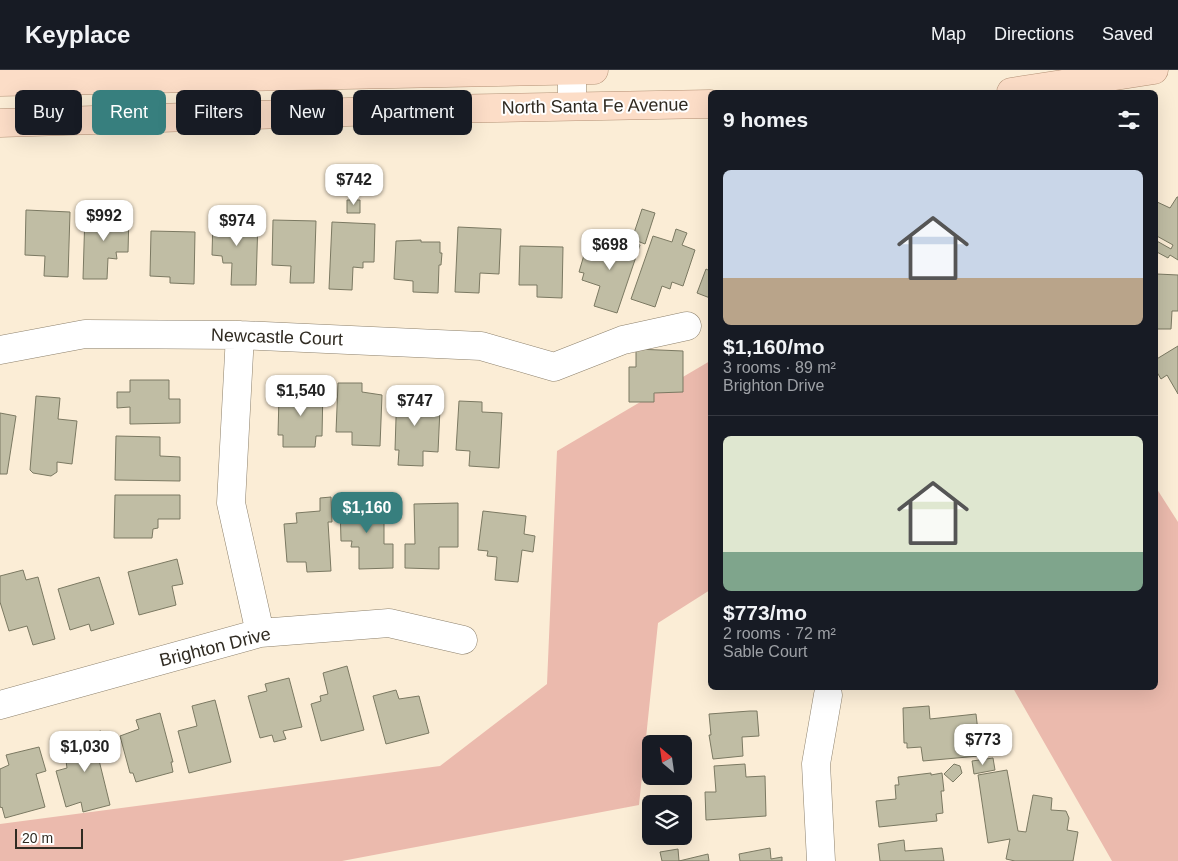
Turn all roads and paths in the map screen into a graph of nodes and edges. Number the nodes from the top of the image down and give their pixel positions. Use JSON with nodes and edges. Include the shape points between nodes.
{"nodes":[{"id":1,"x":572,"y":70,"type":"edge"},
{"id":2,"x":594,"y":70,"type":"edge"},
{"id":3,"x":1154,"y":70,"type":"edge"},
{"id":4,"x":0,"y":82,"type":"edge"},
{"id":5,"x":1024,"y":90,"type":"edge"},
{"id":6,"x":708,"y":104,"type":"edge"},
{"id":7,"x":572,"y":106,"type":"junction"},
{"id":8,"x":0,"y":123,"type":"edge"},
{"id":9,"x":687,"y":326,"type":"dead end"},
{"id":10,"x":240,"y":335,"type":"junction"},
{"id":11,"x":0,"y":350,"type":"edge"},
{"id":12,"x":260,"y":633,"type":"junction"},
{"id":13,"x":463,"y":640,"type":"dead end"},
{"id":14,"x":828,"y":695,"type":"dead end"},
{"id":15,"x":0,"y":705,"type":"edge"},
{"id":16,"x":821,"y":861,"type":"edge"}],
"edges":[{"from":1,"to":2,"type":"main road","name":"North Santa Fe Avenue"},
{"from":1,"to":4,"type":"main road","name":"North Santa Fe Avenue"},
{"from":1,"to":7,"type":"street"},
{"from":3,"to":5,"type":"main road"},
{"from":6,"to":7,"type":"main road","name":"North Santa Fe Avenue"},
{"from":7,"to":8,"type":"main road","name":"North Santa Fe Avenue"},
{"from":9,"to":10,"type":"street","name":"Newcastle Court","via":[[623,340],[554,367],[481,346]]},
{"from":10,"to":11,"type":"street","name":"Newcastle Court","via":[[85,334]]},
{"from":10,"to":12,"type":"street","via":[[231,503]]},
{"from":12,"to":13,"type":"street","name":"Brighton Drive","via":[[389,623]]},
{"from":12,"to":15,"type":"street","name":"Brighton Drive"},
{"from":14,"to":16,"type":"street","via":[[816,764]]}]}
